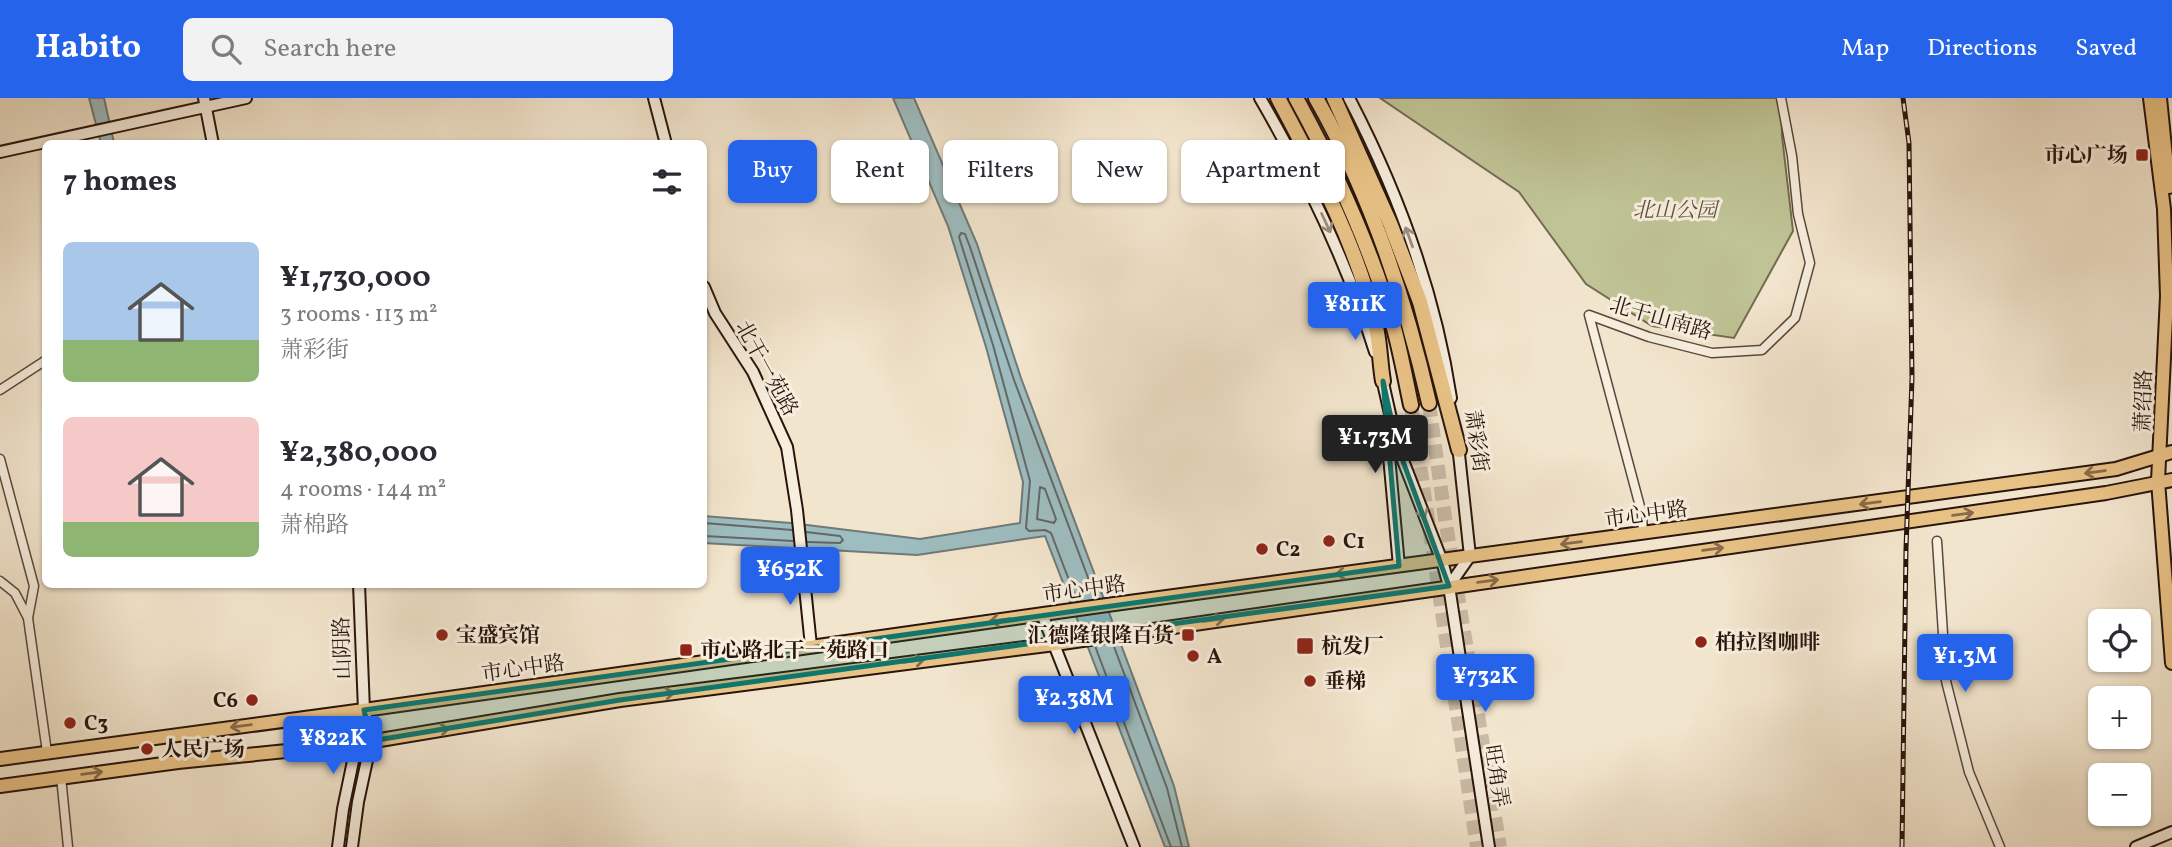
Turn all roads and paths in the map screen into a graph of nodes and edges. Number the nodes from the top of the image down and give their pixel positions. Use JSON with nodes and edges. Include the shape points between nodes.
{"nodes":[{"id":1,"x":246,"y":98,"type":"edge"},
{"id":2,"x":654,"y":98,"type":"edge"},
{"id":3,"x":1261,"y":98,"type":"edge"},
{"id":4,"x":1278,"y":98,"type":"edge"},
{"id":5,"x":1296,"y":98,"type":"edge"},
{"id":6,"x":1316,"y":98,"type":"edge"},
{"id":7,"x":1334,"y":98,"type":"edge"},
{"id":8,"x":1349,"y":98,"type":"edge"},
{"id":9,"x":1781,"y":98,"type":"edge"},
{"id":10,"x":2150,"y":98,"type":"edge"},
{"id":11,"x":2160,"y":98,"type":"edge"},
{"id":12,"x":204,"y":103,"type":"edge"},
{"id":13,"x":57,"y":140,"type":"edge"},
{"id":14,"x":212,"y":140,"type":"edge"},
{"id":15,"x":665,"y":140,"type":"edge"},
{"id":16,"x":42,"y":143,"type":"edge"},
{"id":17,"x":0,"y":152,"type":"edge"},
{"id":18,"x":2172,"y":215,"type":"edge"},
{"id":19,"x":707,"y":293,"type":"edge"},
{"id":20,"x":42,"y":363,"type":"edge"},
{"id":21,"x":1382,"y":382,"type":"junction"},
{"id":22,"x":0,"y":390,"type":"edge"},
{"id":23,"x":1429,"y":403,"type":"tunnel mouth"},
{"id":24,"x":1411,"y":405,"type":"tunnel mouth"},
{"id":25,"x":1459,"y":450,"type":"junction"},
{"id":26,"x":2166,"y":453,"type":"edge"},
{"id":27,"x":0,"y":459,"type":"edge"},
{"id":28,"x":2172,"y":480,"type":"edge"},
{"id":29,"x":2158,"y":481,"type":"junction"},
{"id":30,"x":1643,"y":534,"type":"junction"},
{"id":31,"x":1937,"y":541,"type":"dead end"},
{"id":32,"x":1470,"y":556,"type":"junction"},
{"id":33,"x":1442,"y":561,"type":"junction"},
{"id":34,"x":1399,"y":566,"type":"junction"},
{"id":35,"x":2166,"y":580,"type":"junction"},
{"id":36,"x":0,"y":581,"type":"edge"},
{"id":37,"x":1449,"y":586,"type":"junction"},
{"id":38,"x":359,"y":588,"type":"edge"},
{"id":39,"x":2172,"y":603,"type":"edge"},
{"id":40,"x":1042,"y":614,"type":"junction"},
{"id":41,"x":28,"y":618,"type":"junction"},
{"id":42,"x":1055,"y":643,"type":"junction"},
{"id":43,"x":811,"y":646,"type":"junction"},
{"id":44,"x":2172,"y":663,"type":"edge"},
{"id":45,"x":364,"y":710,"type":"junction"},
{"id":46,"x":371,"y":741,"type":"junction"},
{"id":47,"x":356,"y":744,"type":"junction"},
{"id":48,"x":47,"y":752,"type":"junction"},
{"id":49,"x":0,"y":759,"type":"edge"},
{"id":50,"x":61,"y":777,"type":"junction"},
{"id":51,"x":0,"y":786,"type":"edge"},
{"id":52,"x":2170,"y":833,"type":"edge"},
{"id":53,"x":68,"y":847,"type":"edge"},
{"id":54,"x":338,"y":847,"type":"edge"},
{"id":55,"x":352,"y":847,"type":"edge"},
{"id":56,"x":1134,"y":847,"type":"edge"},
{"id":57,"x":1489,"y":847,"type":"edge"},
{"id":58,"x":2000,"y":847,"type":"edge"},
{"id":59,"x":2136,"y":847,"type":"edge"}],
"edges":[{"from":1,"to":12,"type":"main road"},
{"from":2,"to":15,"type":"main road"},
{"from":3,"to":21,"type":"main road","one_way":true,"via":[[1336,244]]},
{"from":4,"to":21,"type":"highway","via":[[1355,262],[1376,329]]},
{"from":5,"to":24,"type":"highway","via":[[1367,248],[1393,323]]},
{"from":6,"to":23,"type":"highway","via":[[1383,242],[1411,326]]},
{"from":7,"to":25,"type":"highway","via":[[1420,302]]},
{"from":25,"to":8,"type":"main road","name":"萧彩街","one_way":true,"via":[[1430,295],[1388,180]]},
{"from":9,"to":30,"type":"street","name":"北干山南路","via":[[1810,263],[1795,318],[1762,350],[1712,353],[1589,315],[1642,514]]},
{"from":10,"to":26,"type":"main road","name":"萧绍路","via":[[2164,209]]},
{"from":11,"to":18,"type":"main road"},
{"from":12,"to":13,"type":"main road"},
{"from":12,"to":14,"type":"main road"},
{"from":16,"to":17,"type":"main road"},
{"from":19,"to":43,"type":"main road","name":"北干一苑路","via":[[726,333],[753,372],[787,447]]},
{"from":20,"to":22,"type":"street"},
{"from":21,"to":33,"type":"main road","one_way":true,"via":[[1397,445]]},
{"from":21,"to":34,"type":"main road"},
{"from":25,"to":32,"type":"main road","name":"萧彩街"},
{"from":26,"to":29,"type":"main road","name":"萧绍路"},
{"from":26,"to":30,"type":"main road","name":"市心中路","one_way":true,"via":[[2116,469]]},
{"from":27,"to":41,"type":"street","via":[[34,586]]},
{"from":28,"to":29,"type":"main road","name":"市心中路"},
{"from":29,"to":35,"type":"main road","name":"萧绍路"},
{"from":37,"to":29,"type":"main road","name":"市心中路","one_way":true,"via":[[2106,494]]},
{"from":30,"to":32,"type":"main road","name":"市心中路","one_way":true},
{"from":31,"to":58,"type":"street","via":[[1947,681],[1969,772]]},
{"from":32,"to":33,"type":"main road","name":"市心中路"},
{"from":32,"to":37,"type":"main road"},
{"from":33,"to":34,"type":"main road","name":"市心中路"},
{"from":33,"to":37,"type":"main road"},
{"from":34,"to":40,"type":"main road","name":"市心中路","one_way":true},
{"from":35,"to":39,"type":"main road"},
{"from":35,"to":44,"type":"main road"},
{"from":36,"to":41,"type":"street","via":[[15,593]]},
{"from":42,"to":37,"type":"main road","name":"市心中路","one_way":true},
{"from":37,"to":57,"type":"main road","name":"旺角弄"},
{"from":38,"to":45,"type":"main road","name":"山阴路"},
{"from":40,"to":42,"type":"main road"},
{"from":40,"to":43,"type":"main road","name":"市心中路","one_way":true},
{"from":41,"to":48,"type":"street"},
{"from":46,"to":42,"type":"main road","name":"市心中路","one_way":true,"via":[[620,700]]},
{"from":42,"to":56,"type":"main road"},
{"from":43,"to":45,"type":"main road","name":"市心中路"},
{"from":45,"to":46,"type":"main road","name":"山阴路"},
{"from":45,"to":47,"type":"main road","name":"山阴路"},
{"from":45,"to":48,"type":"main road","name":"市心中路","one_way":true},
{"from":46,"to":47,"type":"main road","name":"市心中路"},
{"from":46,"to":55,"type":"main road","name":"山阴路"},
{"from":50,"to":47,"type":"main road","name":"市心中路","one_way":true},
{"from":47,"to":54,"type":"main road","name":"山阴路"},
{"from":48,"to":49,"type":"main road","name":"市心中路"},
{"from":50,"to":51,"type":"main road","name":"市心中路"},
{"from":50,"to":53,"type":"street"},
{"from":52,"to":59,"type":"main road"}]}
